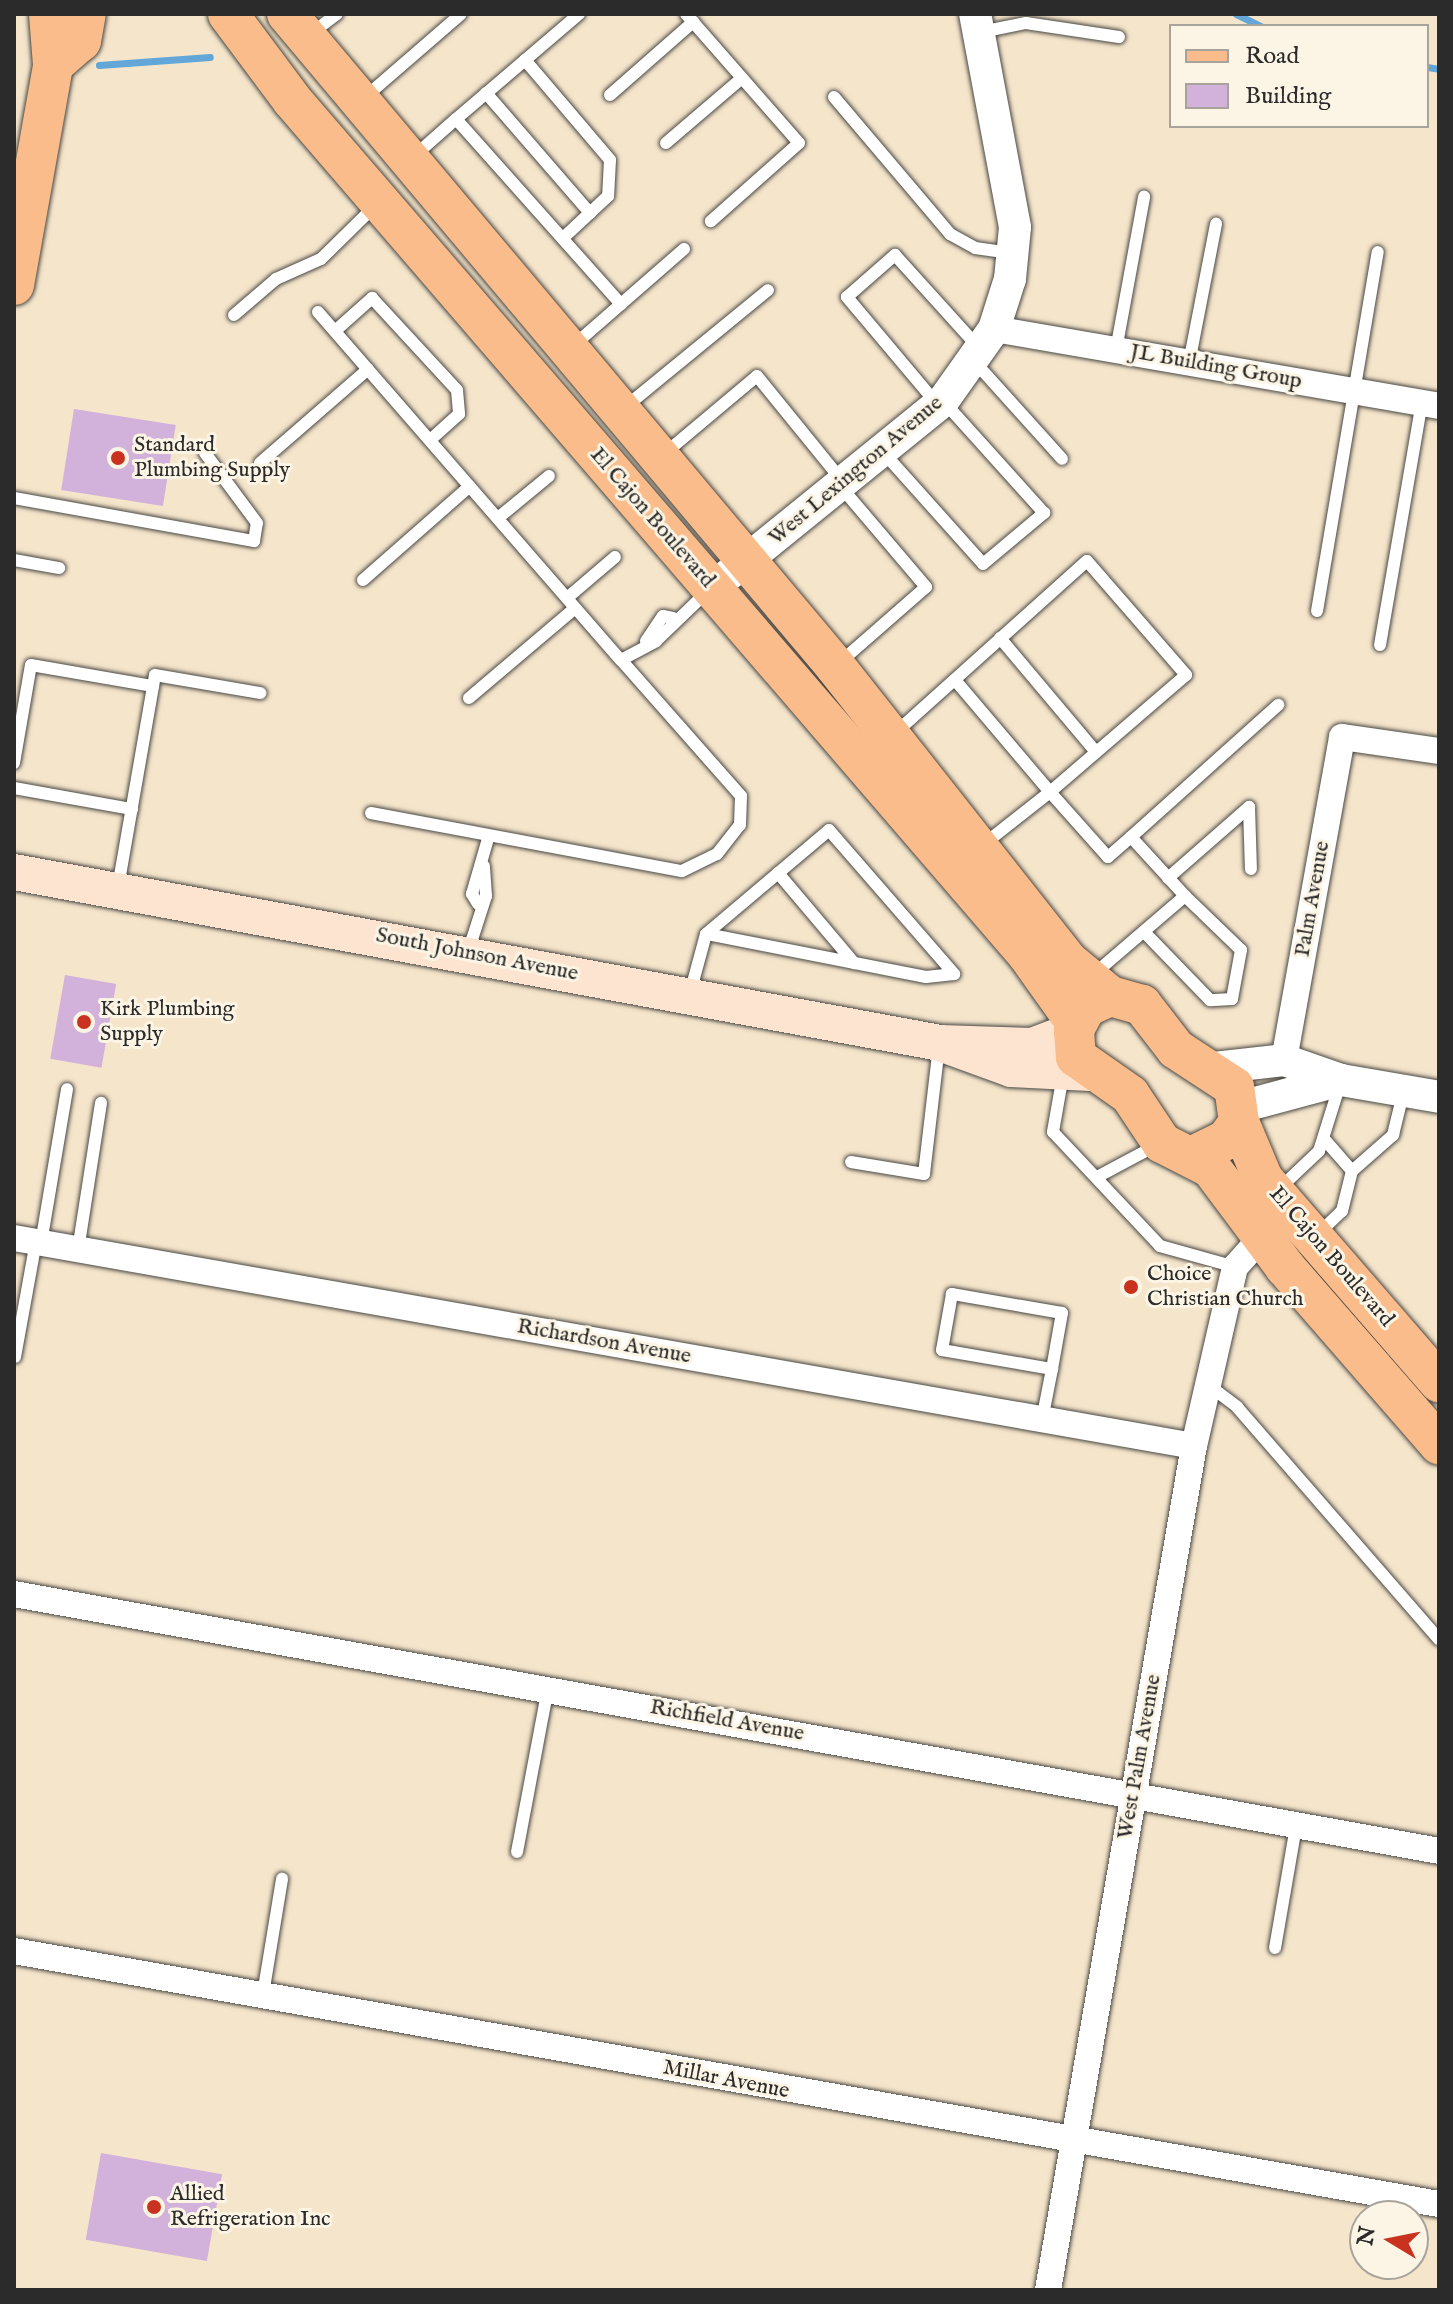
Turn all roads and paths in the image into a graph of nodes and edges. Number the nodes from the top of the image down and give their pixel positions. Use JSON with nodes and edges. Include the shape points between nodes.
{"nodes":[{"id":1,"x":49,"y":14,"type":"edge"},
{"id":2,"x":86,"y":14,"type":"edge"},
{"id":3,"x":228,"y":14,"type":"edge"},
{"id":4,"x":337,"y":14,"type":"edge"},
{"id":5,"x":461,"y":14,"type":"edge"},
{"id":6,"x":579,"y":14,"type":"edge"},
{"id":7,"x":690,"y":18,"type":"edge"},
{"id":8,"x":976,"y":24,"type":"edge"},
{"id":9,"x":295,"y":26,"type":"edge"},
{"id":10,"x":1119,"y":37,"type":"dead end"},
{"id":11,"x":525,"y":60,"type":"junction"},
{"id":12,"x":53,"y":65,"type":"junction"},
{"id":13,"x":742,"y":78,"type":"junction"},
{"id":14,"x":486,"y":93,"type":"junction"},
{"id":15,"x":610,"y":95,"type":"dead end"},
{"id":16,"x":834,"y":97,"type":"dead end"},
{"id":17,"x":357,"y":105,"type":"junction"},
{"id":18,"x":456,"y":119,"type":"junction"},
{"id":19,"x":666,"y":143,"type":"dead end"},
{"id":20,"x":407,"y":163,"type":"junction"},
{"id":21,"x":1144,"y":197,"type":"dead end"},
{"id":22,"x":379,"y":202,"type":"junction"},
{"id":23,"x":20,"y":207,"type":"edge"},
{"id":24,"x":590,"y":213,"type":"junction"},
{"id":25,"x":711,"y":221,"type":"dead end"},
{"id":26,"x":1216,"y":224,"type":"dead end"},
{"id":27,"x":563,"y":238,"type":"junction"},
{"id":28,"x":684,"y":249,"type":"dead end"},
{"id":29,"x":1378,"y":252,"type":"dead end"},
{"id":30,"x":1014,"y":253,"type":"junction"},
{"id":31,"x":14,"y":285,"type":"edge"},
{"id":32,"x":768,"y":290,"type":"dead end"},
{"id":33,"x":621,"y":304,"type":"junction"},
{"id":34,"x":318,"y":312,"type":"dead end"},
{"id":35,"x":234,"y":315,"type":"dead end"},
{"id":36,"x":335,"y":331,"type":"junction"},
{"id":37,"x":982,"y":345,"type":"junction"},
{"id":38,"x":569,"y":349,"type":"junction"},
{"id":39,"x":1116,"y":350,"type":"junction"},
{"id":40,"x":1189,"y":363,"type":"junction"},
{"id":41,"x":368,"y":369,"type":"junction"},
{"id":42,"x":1355,"y":391,"type":"junction"},
{"id":43,"x":940,"y":403,"type":"junction"},
{"id":44,"x":1430,"y":404,"type":"edge"},
{"id":45,"x":621,"y":410,"type":"junction"},
{"id":46,"x":430,"y":440,"type":"junction"},
{"id":47,"x":881,"y":449,"type":"junction"},
{"id":48,"x":205,"y":453,"type":"dead end"},
{"id":49,"x":661,"y":456,"type":"junction"},
{"id":50,"x":1062,"y":459,"type":"dead end"},
{"id":51,"x":260,"y":463,"type":"dead end"},
{"id":52,"x":549,"y":476,"type":"dead end"},
{"id":53,"x":841,"y":484,"type":"junction"},
{"id":54,"x":470,"y":486,"type":"junction"},
{"id":55,"x":14,"y":498,"type":"edge"},
{"id":56,"x":498,"y":518,"type":"junction"},
{"id":57,"x":615,"y":557,"type":"dead end"},
{"id":58,"x":14,"y":560,"type":"edge"},
{"id":59,"x":746,"y":561,"type":"junction"},
{"id":60,"x":59,"y":568,"type":"dead end"},
{"id":61,"x":363,"y":580,"type":"dead end"},
{"id":62,"x":712,"y":588,"type":"junction"},
{"id":63,"x":571,"y":603,"type":"junction"},
{"id":64,"x":1317,"y":611,"type":"dead end"},
{"id":65,"x":1000,"y":638,"type":"junction"},
{"id":66,"x":1380,"y":645,"type":"dead end"},
{"id":67,"x":621,"y":660,"type":"junction"},
{"id":68,"x":835,"y":666,"type":"junction"},
{"id":69,"x":955,"y":680,"type":"junction"},
{"id":70,"x":153,"y":686,"type":"junction"},
{"id":71,"x":260,"y":693,"type":"dead end"},
{"id":72,"x":469,"y":698,"type":"dead end"},
{"id":73,"x":1278,"y":705,"type":"dead end"},
{"id":74,"x":891,"y":737,"type":"junction"},
{"id":75,"x":1439,"y":751,"type":"edge"},
{"id":76,"x":1096,"y":752,"type":"junction"},
{"id":77,"x":14,"y":763,"type":"edge"},
{"id":78,"x":14,"y":788,"type":"edge"},
{"id":79,"x":1050,"y":792,"type":"junction"},
{"id":80,"x":132,"y":809,"type":"junction"},
{"id":81,"x":371,"y":813,"type":"dead end"},
{"id":82,"x":489,"y":835,"type":"junction"},
{"id":83,"x":1131,"y":837,"type":"junction"},
{"id":84,"x":979,"y":848,"type":"junction"},
{"id":85,"x":1251,"y":869,"type":"dead end"},
{"id":86,"x":14,"y":872,"type":"edge"},
{"id":87,"x":778,"y":873,"type":"junction"},
{"id":88,"x":1168,"y":878,"type":"junction"},
{"id":89,"x":117,"y":890,"type":"junction"},
{"id":90,"x":1185,"y":896,"type":"junction"},
{"id":91,"x":1144,"y":932,"type":"junction"},
{"id":92,"x":706,"y":934,"type":"junction"},
{"id":93,"x":468,"y":952,"type":"junction"},
{"id":94,"x":854,"y":963,"type":"junction"},
{"id":95,"x":1099,"y":988,"type":"junction"},
{"id":96,"x":689,"y":998,"type":"junction"},
{"id":97,"x":1075,"y":1026,"type":"junction"},
{"id":98,"x":940,"y":1043,"type":"junction"},
{"id":99,"x":1284,"y":1060,"type":"junction"},
{"id":100,"x":1214,"y":1068,"type":"junction"},
{"id":101,"x":1077,"y":1072,"type":"junction"},
{"id":102,"x":1341,"y":1080,"type":"junction"},
{"id":103,"x":67,"y":1089,"type":"dead end"},
{"id":104,"x":1426,"y":1098,"type":"edge"},
{"id":105,"x":101,"y":1103,"type":"dead end"},
{"id":106,"x":1239,"y":1115,"type":"junction"},
{"id":107,"x":1325,"y":1140,"type":"junction"},
{"id":108,"x":1178,"y":1149,"type":"junction"},
{"id":109,"x":851,"y":1162,"type":"dead end"},
{"id":110,"x":1352,"y":1171,"type":"junction"},
{"id":111,"x":1097,"y":1177,"type":"junction"},
{"id":112,"x":1274,"y":1193,"type":"junction"},
{"id":113,"x":1262,"y":1237,"type":"junction"},
{"id":114,"x":1313,"y":1238,"type":"junction"},
{"id":115,"x":30,"y":1241,"type":"edge"},
{"id":116,"x":78,"y":1250,"type":"junction"},
{"id":117,"x":1235,"y":1267,"type":"junction"},
{"id":118,"x":15,"y":1357,"type":"edge"},
{"id":119,"x":1052,"y":1369,"type":"junction"},
{"id":120,"x":1439,"y":1382,"type":"edge"},
{"id":121,"x":1207,"y":1384,"type":"junction"},
{"id":122,"x":1042,"y":1420,"type":"junction"},
{"id":123,"x":1439,"y":1444,"type":"edge"},
{"id":124,"x":1194,"y":1446,"type":"junction"},
{"id":125,"x":14,"y":1594,"type":"edge"},
{"id":126,"x":1439,"y":1639,"type":"edge"},
{"id":127,"x":548,"y":1688,"type":"junction"},
{"id":128,"x":1132,"y":1796,"type":"junction"},
{"id":129,"x":1296,"y":1826,"type":"junction"},
{"id":130,"x":1439,"y":1851,"type":"edge"},
{"id":131,"x":517,"y":1852,"type":"dead end"},
{"id":132,"x":282,"y":1879,"type":"dead end"},
{"id":133,"x":1275,"y":1948,"type":"dead end"},
{"id":134,"x":14,"y":1951,"type":"edge"},
{"id":135,"x":263,"y":1994,"type":"junction"},
{"id":136,"x":1076,"y":2140,"type":"junction"},
{"id":137,"x":1439,"y":2204,"type":"edge"},
{"id":138,"x":1048,"y":2290,"type":"edge"}],
"edges":[{"from":1,"to":12,"type":"main road"},
{"from":2,"to":12,"type":"main road","via":[[81,41]]},
{"from":3,"to":22,"type":"main road","name":"El Cajon Boulevard"},
{"from":4,"to":9,"type":"lane"},
{"from":5,"to":17,"type":"lane"},
{"from":6,"to":11,"type":"lane"},
{"from":7,"to":13,"type":"lane"},
{"from":7,"to":15,"type":"lane"},
{"from":8,"to":10,"type":"lane","via":[[1026,23]]},
{"from":8,"to":30,"type":"street","name":"West Lexington Avenue","via":[[1013,200]]},
{"from":9,"to":17,"type":"main road","name":"El Cajon Boulevard"},
{"from":11,"to":14,"type":"lane"},
{"from":11,"to":24,"type":"lane","via":[[610,160],[608,196]]},
{"from":12,"to":23,"type":"main road"},
{"from":13,"to":19,"type":"lane"},
{"from":13,"to":25,"type":"lane","via":[[799,143]]},
{"from":14,"to":18,"type":"lane"},
{"from":14,"to":24,"type":"lane"},
{"from":16,"to":30,"type":"lane","via":[[950,234],[975,248]]},
{"from":17,"to":20,"type":"main road","name":"El Cajon Boulevard"},
{"from":18,"to":20,"type":"lane"},
{"from":18,"to":27,"type":"lane"},
{"from":20,"to":38,"type":"main road","name":"El Cajon Boulevard"},
{"from":21,"to":39,"type":"lane"},
{"from":22,"to":35,"type":"lane","via":[[321,259],[276,279]]},
{"from":22,"to":62,"type":"main road","name":"El Cajon Boulevard"},
{"from":23,"to":31,"type":"main road"},
{"from":24,"to":27,"type":"lane"},
{"from":26,"to":40,"type":"lane"},
{"from":27,"to":33,"type":"lane"},
{"from":28,"to":33,"type":"lane"},
{"from":29,"to":42,"type":"lane"},
{"from":30,"to":37,"type":"street","name":"West Lexington Avenue"},
{"from":32,"to":45,"type":"lane"},
{"from":33,"to":38,"type":"lane"},
{"from":34,"to":36,"type":"lane"},
{"from":36,"to":41,"type":"lane"},
{"from":36,"to":46,"type":"lane","via":[[372,298],[457,390],[459,414]]},
{"from":37,"to":39,"type":"street","name":"JL Building Group"},
{"from":37,"to":43,"type":"street","name":"West Lexington Avenue"},
{"from":37,"to":43,"type":"lane","via":[[895,255],[847,297]]},
{"from":37,"to":50,"type":"lane"},
{"from":38,"to":45,"type":"main road","name":"El Cajon Boulevard"},
{"from":39,"to":40,"type":"street","name":"JL Building Group"},
{"from":40,"to":42,"type":"street","name":"JL Building Group"},
{"from":41,"to":46,"type":"lane"},
{"from":41,"to":51,"type":"lane"},
{"from":42,"to":44,"type":"street","name":"JL Building Group"},
{"from":42,"to":64,"type":"lane"},
{"from":43,"to":47,"type":"street","name":"West Lexington Avenue"},
{"from":43,"to":47,"type":"lane","via":[[1044,513],[983,564]]},
{"from":44,"to":66,"type":"lane"},
{"from":45,"to":49,"type":"main road","name":"El Cajon Boulevard"},
{"from":46,"to":54,"type":"lane"},
{"from":47,"to":53,"type":"street","name":"West Lexington Avenue"},
{"from":48,"to":55,"type":"lane","via":[[257,523],[254,541]]},
{"from":49,"to":53,"type":"lane","via":[[757,376]]},
{"from":49,"to":59,"type":"main road","name":"El Cajon Boulevard"},
{"from":52,"to":56,"type":"lane"},
{"from":53,"to":59,"type":"street","name":"West Lexington Avenue"},
{"from":53,"to":68,"type":"lane","via":[[926,587]]},
{"from":54,"to":56,"type":"lane"},
{"from":54,"to":61,"type":"lane"},
{"from":56,"to":63,"type":"lane"},
{"from":57,"to":63,"type":"lane"},
{"from":58,"to":60,"type":"lane"},
{"from":59,"to":62,"type":"street","name":"West Lexington Avenue"},
{"from":59,"to":68,"type":"main road","name":"El Cajon Boulevard"},
{"from":62,"to":67,"type":"lane","via":[[673,618],[663,616],[646,641]]},
{"from":62,"to":97,"type":"main road","name":"El Cajon Boulevard","via":[[1027,954]]},
{"from":63,"to":67,"type":"lane"},
{"from":63,"to":72,"type":"lane"},
{"from":65,"to":69,"type":"lane"},
{"from":65,"to":76,"type":"lane"},
{"from":65,"to":76,"type":"lane","via":[[1087,561],[1186,675]]},
{"from":67,"to":82,"type":"lane","via":[[741,796],[740,825],[717,854],[682,871]]},
{"from":68,"to":74,"type":"main road","name":"El Cajon Boulevard"},
{"from":69,"to":74,"type":"lane"},
{"from":69,"to":79,"type":"lane"},
{"from":70,"to":71,"type":"lane","via":[[155,675]]},
{"from":70,"to":77,"type":"lane","via":[[31,665]]},
{"from":70,"to":80,"type":"lane"},
{"from":73,"to":83,"type":"lane"},
{"from":74,"to":84,"type":"main road","name":"El Cajon Boulevard"},
{"from":75,"to":99,"type":"street","name":"Palm Avenue","via":[[1342,737]]},
{"from":76,"to":79,"type":"lane"},
{"from":78,"to":80,"type":"lane"},
{"from":79,"to":83,"type":"lane","via":[[1108,857]]},
{"from":79,"to":84,"type":"lane"},
{"from":80,"to":89,"type":"lane"},
{"from":81,"to":82,"type":"lane"},
{"from":82,"to":93,"type":"lane","via":[[472,894],[478,904]]},
{"from":83,"to":88,"type":"lane"},
{"from":84,"to":95,"type":"main road","name":"El Cajon Boulevard"},
{"from":85,"to":88,"type":"lane","via":[[1249,807]]},
{"from":86,"to":89,"type":"main road","name":"South Johnson Avenue"},
{"from":87,"to":92,"type":"lane"},
{"from":87,"to":94,"type":"lane"},
{"from":87,"to":94,"type":"lane","via":[[829,830],[954,974],[926,977]]},
{"from":88,"to":90,"type":"lane"},
{"from":89,"to":93,"type":"main road","name":"South Johnson Avenue"},
{"from":90,"to":91,"type":"lane"},
{"from":90,"to":91,"type":"lane","via":[[1241,950],[1232,999],[1210,1000]]},
{"from":91,"to":95,"type":"lane"},
{"from":92,"to":94,"type":"lane"},
{"from":92,"to":96,"type":"lane"},
{"from":93,"to":96,"type":"main road","name":"South Johnson Avenue"},
{"from":95,"to":97,"type":"main road"},
{"from":95,"to":100,"type":"main road","via":[[1142,1005],[1176,1049]]},
{"from":96,"to":98,"type":"main road","name":"South Johnson Avenue"},
{"from":97,"to":98,"type":"main road","name":"South Johnson Avenue","via":[[1032,1046]]},
{"from":97,"to":101,"type":"main road","name":"El Cajon Boulevard"},
{"from":98,"to":101,"type":"main road","name":"South Johnson Avenue","via":[[994,1065]]},
{"from":98,"to":109,"type":"lane","via":[[924,1174]]},
{"from":99,"to":100,"type":"street"},
{"from":99,"to":102,"type":"street"},
{"from":100,"to":106,"type":"main road","name":"El Cajon Boulevard","via":[[1234,1087]]},
{"from":101,"to":108,"type":"main road","name":"El Cajon Boulevard","via":[[1130,1095]]},
{"from":101,"to":111,"type":"lane","via":[[1053,1132]]},
{"from":102,"to":104,"type":"street"},
{"from":102,"to":106,"type":"street"},
{"from":102,"to":107,"type":"lane"},
{"from":103,"to":115,"type":"lane"},
{"from":104,"to":110,"type":"lane"},
{"from":105,"to":116,"type":"lane"},
{"from":106,"to":108,"type":"main road","via":[[1226,1140]]},
{"from":106,"to":112,"type":"main road","name":"El Cajon Boulevard"},
{"from":107,"to":110,"type":"lane"},
{"from":107,"to":112,"type":"lane"},
{"from":108,"to":111,"type":"lane"},
{"from":108,"to":113,"type":"main road","name":"El Cajon Boulevard"},
{"from":110,"to":114,"type":"lane","via":[[1342,1211]]},
{"from":111,"to":117,"type":"lane","via":[[1160,1246]]},
{"from":112,"to":114,"type":"main road","name":"El Cajon Boulevard"},
{"from":113,"to":117,"type":"street","name":"West Palm Avenue"},
{"from":113,"to":123,"type":"main road","name":"El Cajon Boulevard"},
{"from":114,"to":120,"type":"main road","name":"El Cajon Boulevard"},
{"from":115,"to":116,"type":"street","name":"Richardson Avenue"},
{"from":115,"to":118,"type":"lane"},
{"from":116,"to":122,"type":"street","name":"Richardson Avenue"},
{"from":117,"to":121,"type":"street","name":"West Palm Avenue"},
{"from":119,"to":119,"type":"lane","via":[[1062,1313],[952,1294],[942,1350]]},
{"from":119,"to":122,"type":"lane"},
{"from":121,"to":124,"type":"street","name":"West Palm Avenue"},
{"from":121,"to":126,"type":"lane","via":[[1237,1407]]},
{"from":122,"to":124,"type":"street","name":"Richardson Avenue"},
{"from":124,"to":128,"type":"street","name":"West Palm Avenue"},
{"from":125,"to":127,"type":"street","name":"Richfield Avenue"},
{"from":127,"to":128,"type":"street","name":"Richfield Avenue"},
{"from":127,"to":131,"type":"lane"},
{"from":128,"to":129,"type":"street","name":"Richfield Avenue"},
{"from":128,"to":136,"type":"street","name":"West Palm Avenue"},
{"from":129,"to":130,"type":"street","name":"Richfield Avenue"},
{"from":129,"to":133,"type":"lane"},
{"from":132,"to":135,"type":"lane"},
{"from":134,"to":135,"type":"street","name":"Millar Avenue"},
{"from":135,"to":136,"type":"street","name":"Millar Avenue"},
{"from":136,"to":137,"type":"street","name":"Millar Avenue"},
{"from":136,"to":138,"type":"street","name":"West Palm Avenue"}]}
